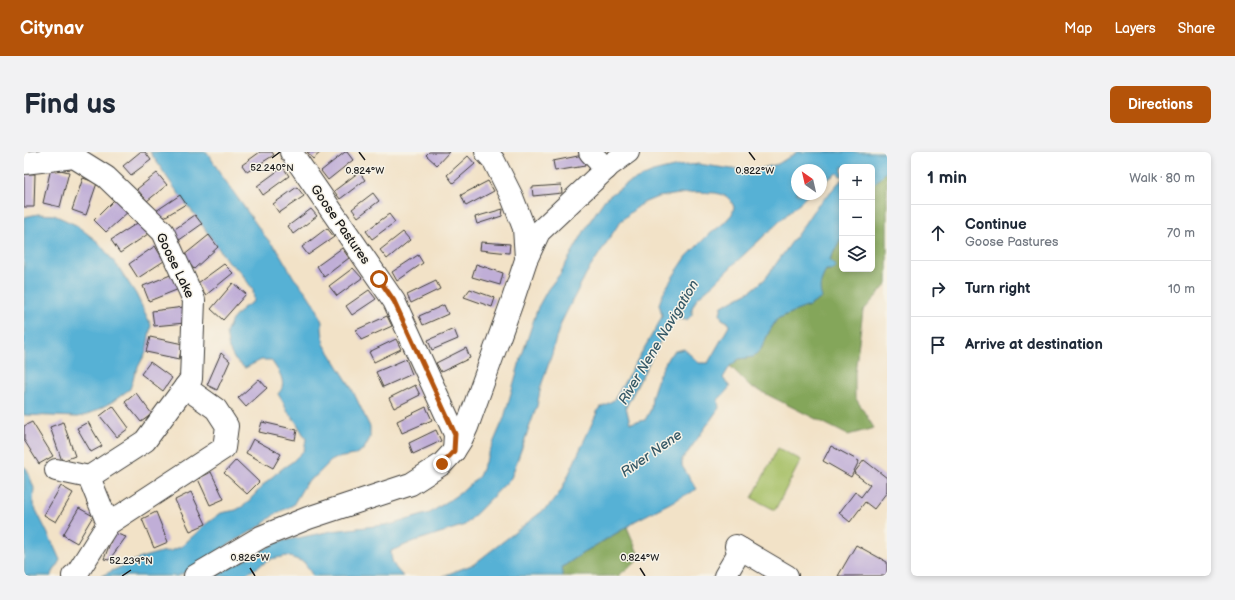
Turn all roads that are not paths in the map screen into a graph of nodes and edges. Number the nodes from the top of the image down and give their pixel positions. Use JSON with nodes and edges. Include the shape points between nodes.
{"nodes":[{"id":1,"x":291,"y":152,"type":"edge"},
{"id":2,"x":486,"y":152,"type":"edge"},
{"id":3,"x":590,"y":152,"type":"edge"},
{"id":4,"x":628,"y":152,"type":"edge"},
{"id":5,"x":72,"y":155,"type":"edge"},
{"id":6,"x":24,"y":163,"type":"edge"},
{"id":7,"x":606,"y":169,"type":"junction"},
{"id":8,"x":526,"y":260,"type":"junction"},
{"id":9,"x":185,"y":387,"type":"junction"},
{"id":10,"x":454,"y":451,"type":"junction"},
{"id":11,"x":56,"y":470,"type":"dead end"},
{"id":12,"x":89,"y":477,"type":"junction"},
{"id":13,"x":108,"y":524,"type":"junction"},
{"id":14,"x":73,"y":576,"type":"edge"},
{"id":15,"x":195,"y":576,"type":"edge"},
{"id":16,"x":725,"y":576,"type":"edge"},
{"id":17,"x":787,"y":576,"type":"edge"}],
"edges":[{"from":1,"to":10,"type":"street","name":"Goose Pastures","via":[[394,301],[455,434]]},
{"from":2,"to":8,"type":"street","via":[[494,161],[512,197],[524,228]]},
{"from":3,"to":7,"type":"street"},
{"from":4,"to":7,"type":"street"},
{"from":5,"to":6,"type":"street","name":"Goose Lake"},
{"from":5,"to":9,"type":"street","name":"Goose Lake","via":[[106,177],[162,232],[194,300],[191,379]]},
{"from":7,"to":8,"type":"street","via":[[539,232]]},
{"from":8,"to":10,"type":"street","via":[[475,407]]},
{"from":9,"to":12,"type":"street","name":"Goose Lake","via":[[145,441]]},
{"from":9,"to":13,"type":"street","via":[[216,409],[227,426],[224,448]]},
{"from":10,"to":15,"type":"street","via":[[442,464],[411,484],[308,518],[261,537]]},
{"from":11,"to":12,"type":"street"},
{"from":12,"to":13,"type":"street"},
{"from":13,"to":14,"type":"street"},
{"from":16,"to":17,"type":"street","via":[[739,548]]}]}
